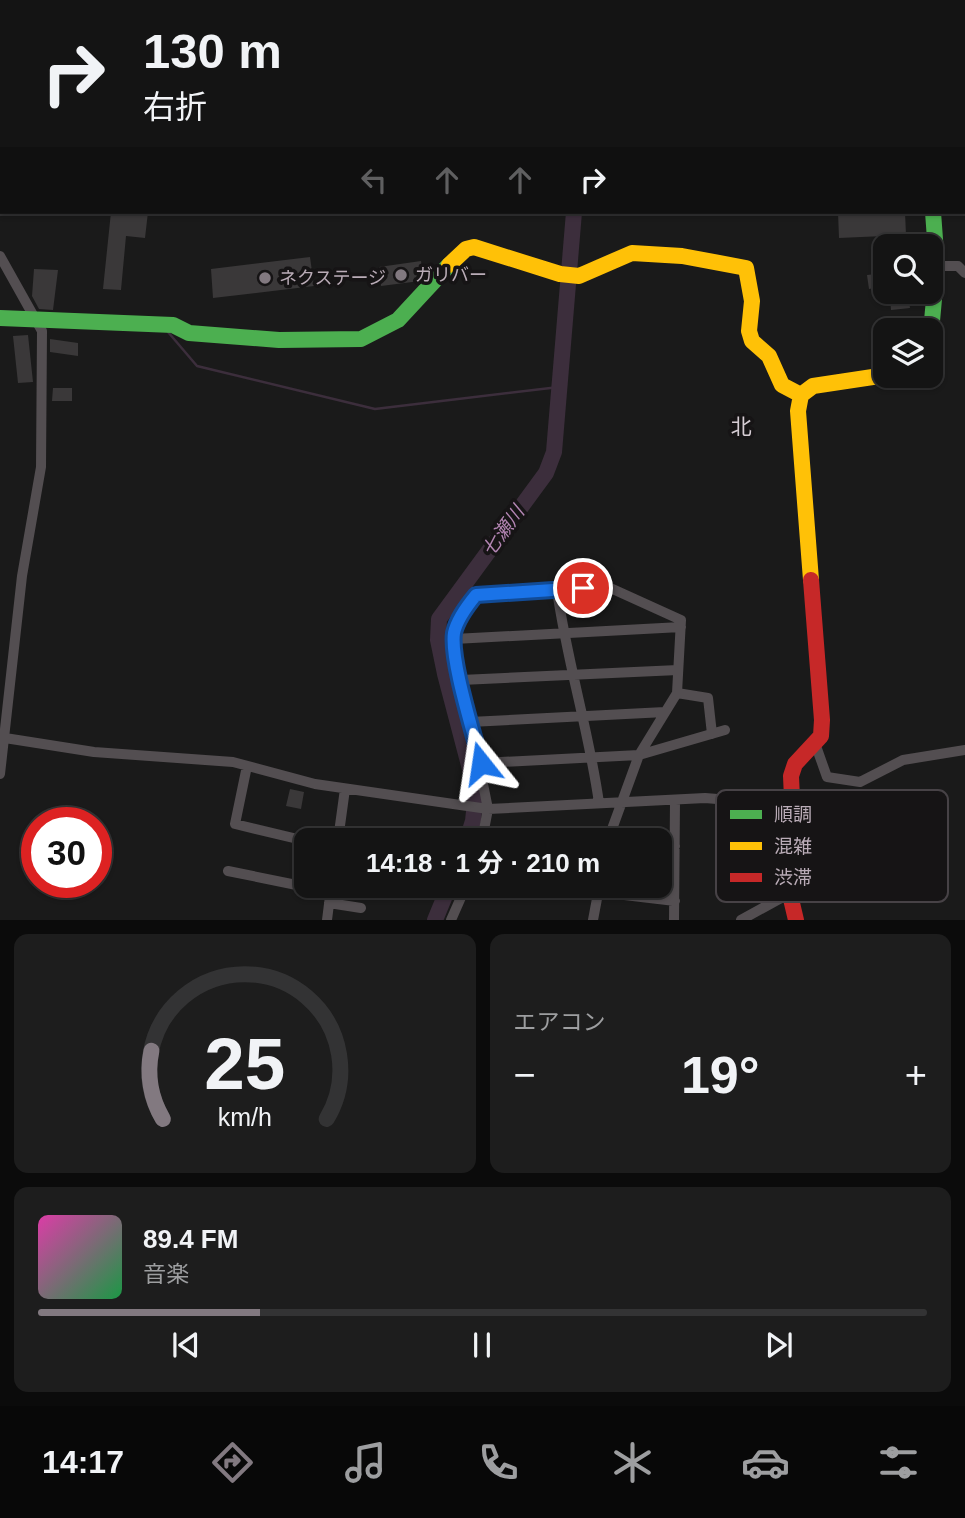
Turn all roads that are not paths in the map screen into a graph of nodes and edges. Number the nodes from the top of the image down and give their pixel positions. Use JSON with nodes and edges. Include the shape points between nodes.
{"nodes":[{"id":1,"x":933,"y":214,"type":"edge"},
{"id":2,"x":935,"y":234,"type":"edge"},
{"id":3,"x":0,"y":256,"type":"edge"},
{"id":4,"x":943,"y":266,"type":"edge"},
{"id":5,"x":965,"y":273,"type":"edge"},
{"id":6,"x":0,"y":318,"type":"edge"},
{"id":7,"x":38,"y":320,"type":"junction"},
{"id":8,"x":873,"y":377,"type":"edge"},
{"id":9,"x":801,"y":396,"type":"junction"},
{"id":10,"x":558,"y":590,"type":"junction"},
{"id":11,"x":681,"y":627,"type":"junction"},
{"id":12,"x":563,"y":633,"type":"junction"},
{"id":13,"x":454,"y":639,"type":"junction"},
{"id":14,"x":678,"y":670,"type":"junction"},
{"id":15,"x":572,"y":675,"type":"junction"},
{"id":16,"x":461,"y":680,"type":"junction"},
{"id":17,"x":677,"y":693,"type":"junction"},
{"id":18,"x":665,"y":712,"type":"junction"},
{"id":19,"x":582,"y":715,"type":"junction"},
{"id":20,"x":470,"y":722,"type":"junction"},
{"id":21,"x":725,"y":730,"type":"dead end"},
{"id":22,"x":712,"y":734,"type":"junction"},
{"id":23,"x":5,"y":738,"type":"junction"},
{"id":24,"x":816,"y":746,"type":"junction"},
{"id":25,"x":965,"y":750,"type":"edge"},
{"id":26,"x":639,"y":755,"type":"junction"},
{"id":27,"x":593,"y":757,"type":"junction"},
{"id":28,"x":481,"y":763,"type":"junction"},
{"id":29,"x":247,"y":766,"type":"junction"},
{"id":30,"x":0,"y":774,"type":"edge"},
{"id":31,"x":345,"y":789,"type":"junction"},
{"id":32,"x":791,"y":790,"type":"edge"},
{"id":33,"x":716,"y":799,"type":"edge"},
{"id":34,"x":621,"y":801,"type":"junction"},
{"id":35,"x":675,"y":801,"type":"junction"},
{"id":36,"x":599,"y":803,"type":"junction"},
{"id":37,"x":488,"y":809,"type":"junction"},
{"id":38,"x":340,"y":828,"type":"edge"},
{"id":39,"x":484,"y":828,"type":"edge"},
{"id":40,"x":612,"y":828,"type":"edge"},
{"id":41,"x":294,"y":838,"type":"edge"},
{"id":42,"x":675,"y":846,"type":"joint"},
{"id":43,"x":228,"y":871,"type":"dead end"},
{"id":44,"x":294,"y":886,"type":"edge"},
{"id":45,"x":330,"y":898,"type":"edge"},
{"id":46,"x":340,"y":898,"type":"edge"},
{"id":47,"x":461,"y":898,"type":"edge"},
{"id":48,"x":597,"y":898,"type":"edge"},
{"id":49,"x":656,"y":898,"type":"edge"},
{"id":50,"x":675,"y":901,"type":"junction"},
{"id":51,"x":773,"y":902,"type":"edge"},
{"id":52,"x":361,"y":908,"type":"dead end"},
{"id":53,"x":327,"y":919,"type":"edge"},
{"id":54,"x":451,"y":919,"type":"edge"},
{"id":55,"x":593,"y":919,"type":"edge"},
{"id":56,"x":674,"y":919,"type":"edge"},
{"id":57,"x":741,"y":919,"type":"edge"}],
"edges":[{"from":1,"to":2,"type":"street"},
{"from":3,"to":7,"type":"street"},
{"from":4,"to":5,"type":"street","via":[[958,266]]},
{"from":6,"to":7,"type":"street"},
{"from":7,"to":9,"type":"street","via":[[173,325],[189,333],[279,340],[361,339],[398,320],[466,249],[474,247],[579,276],[632,253],[682,256],[746,268],[752,341],[773,359],[782,385]]},
{"from":7,"to":23,"type":"street","via":[[42,331],[41,467],[22,576]]},
{"from":8,"to":9,"type":"street","via":[[813,386]]},
{"from":9,"to":24,"type":"street","via":[[797,411],[822,720]]},
{"from":10,"to":11,"type":"street","via":[[606,586],[681,620]]},
{"from":10,"to":12,"type":"street"},
{"from":10,"to":13,"type":"street","via":[[476,595],[461,615]]},
{"from":11,"to":12,"type":"street"},
{"from":11,"to":14,"type":"street"},
{"from":12,"to":13,"type":"street"},
{"from":12,"to":15,"type":"street"},
{"from":13,"to":16,"type":"street"},
{"from":14,"to":15,"type":"street"},
{"from":14,"to":17,"type":"street"},
{"from":15,"to":16,"type":"street"},
{"from":15,"to":19,"type":"street"},
{"from":16,"to":20,"type":"street"},
{"from":17,"to":18,"type":"street"},
{"from":17,"to":22,"type":"street","via":[[708,698]]},
{"from":18,"to":19,"type":"street"},
{"from":18,"to":26,"type":"street"},
{"from":19,"to":20,"type":"street"},
{"from":19,"to":27,"type":"street"},
{"from":20,"to":28,"type":"street"},
{"from":21,"to":22,"type":"street"},
{"from":22,"to":26,"type":"street"},
{"from":23,"to":29,"type":"street","via":[[94,752]]},
{"from":23,"to":30,"type":"street"},
{"from":24,"to":25,"type":"street","via":[[827,777],[853,783],[903,760]]},
{"from":24,"to":32,"type":"street","via":[[795,764]]},
{"from":26,"to":27,"type":"street"},
{"from":26,"to":34,"type":"street"},
{"from":27,"to":28,"type":"street"},
{"from":27,"to":36,"type":"street"},
{"from":28,"to":37,"type":"street"},
{"from":29,"to":31,"type":"street"},
{"from":29,"to":41,"type":"street","via":[[235,824]]},
{"from":31,"to":37,"type":"street"},
{"from":31,"to":38,"type":"street"},
{"from":33,"to":35,"type":"street"},
{"from":34,"to":35,"type":"street"},
{"from":34,"to":36,"type":"street"},
{"from":34,"to":40,"type":"street"},
{"from":35,"to":42,"type":"street"},
{"from":36,"to":37,"type":"street"},
{"from":37,"to":39,"type":"street"},
{"from":42,"to":50,"type":"street"},
{"from":43,"to":44,"type":"street"},
{"from":45,"to":53,"type":"street"},
{"from":46,"to":52,"type":"street"},
{"from":47,"to":54,"type":"street"},
{"from":48,"to":55,"type":"street"},
{"from":49,"to":50,"type":"street"},
{"from":50,"to":56,"type":"street"},
{"from":51,"to":57,"type":"street"}]}
